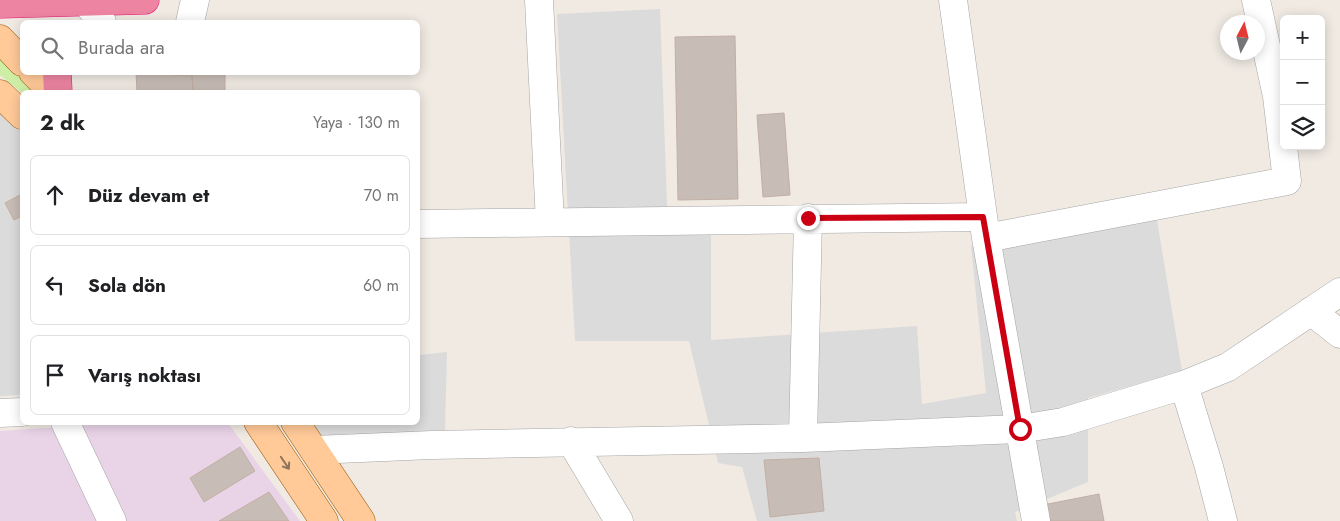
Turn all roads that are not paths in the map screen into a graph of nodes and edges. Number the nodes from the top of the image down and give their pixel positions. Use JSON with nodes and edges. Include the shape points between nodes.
{"nodes":[{"id":1,"x":145,"y":0,"type":"edge"},
{"id":2,"x":195,"y":0,"type":"edge"},
{"id":3,"x":539,"y":0,"type":"edge"},
{"id":4,"x":953,"y":0,"type":"edge"},
{"id":5,"x":1256,"y":0,"type":"edge"},
{"id":6,"x":0,"y":4,"type":"edge"},
{"id":7,"x":94,"y":12,"type":"edge"},
{"id":8,"x":73,"y":20,"type":"edge"},
{"id":9,"x":190,"y":20,"type":"edge"},
{"id":10,"x":0,"y":39,"type":"edge"},
{"id":11,"x":20,"y":60,"type":"edge"},
{"id":12,"x":36,"y":75,"type":"edge"},
{"id":13,"x":57,"y":75,"type":"edge"},
{"id":14,"x":51,"y":90,"type":"edge"},
{"id":15,"x":58,"y":90,"type":"edge"},
{"id":16,"x":0,"y":94,"type":"edge"},
{"id":17,"x":20,"y":113,"type":"edge"},
{"id":18,"x":808,"y":218,"type":"junction"},
{"id":19,"x":550,"y":222,"type":"junction"},
{"id":20,"x":420,"y":224,"type":"edge"},
{"id":21,"x":985,"y":228,"type":"junction"},
{"id":22,"x":1340,"y":292,"type":"edge"},
{"id":23,"x":1311,"y":311,"type":"junction"},
{"id":24,"x":1340,"y":334,"type":"edge"},
{"id":25,"x":1184,"y":386,"type":"junction"},
{"id":26,"x":20,"y":412,"type":"edge"},
{"id":27,"x":0,"y":413,"type":"edge"},
{"id":28,"x":66,"y":425,"type":"edge"},
{"id":29,"x":260,"y":425,"type":"edge"},
{"id":30,"x":298,"y":425,"type":"edge"},
{"id":31,"x":1020,"y":429,"type":"junction"},
{"id":32,"x":803,"y":438,"type":"junction"},
{"id":33,"x":572,"y":441,"type":"junction"},
{"id":34,"x":314,"y":450,"type":"junction"},
{"id":35,"x":112,"y":521,"type":"edge"},
{"id":36,"x":324,"y":521,"type":"edge"},
{"id":37,"x":362,"y":521,"type":"edge"},
{"id":38,"x":619,"y":521,"type":"edge"},
{"id":39,"x":1036,"y":521,"type":"edge"},
{"id":40,"x":1223,"y":521,"type":"edge"}],
"edges":[{"from":1,"to":7,"type":"highway"},
{"from":2,"to":9,"type":"street"},
{"from":3,"to":19,"type":"street"},
{"from":4,"to":21,"type":"street"},
{"from":5,"to":21,"type":"street","via":[[1277,96],[1287,181]]},
{"from":6,"to":7,"type":"highway"},
{"from":7,"to":8,"type":"highway"},
{"from":10,"to":11,"type":"main road"},
{"from":12,"to":14,"type":"main road"},
{"from":13,"to":15,"type":"highway"},
{"from":16,"to":17,"type":"main road"},
{"from":18,"to":19,"type":"street"},
{"from":18,"to":21,"type":"street"},
{"from":18,"to":32,"type":"street"},
{"from":19,"to":20,"type":"street"},
{"from":21,"to":31,"type":"street"},
{"from":22,"to":23,"type":"street"},
{"from":23,"to":24,"type":"street"},
{"from":23,"to":25,"type":"street","via":[[1228,367]]},
{"from":25,"to":31,"type":"street","via":[[1063,422]]},
{"from":25,"to":40,"type":"street"},
{"from":26,"to":27,"type":"street"},
{"from":28,"to":35,"type":"street"},
{"from":29,"to":36,"type":"main road","one_way":true},
{"from":30,"to":34,"type":"main road"},
{"from":31,"to":32,"type":"street"},
{"from":31,"to":39,"type":"street"},
{"from":32,"to":33,"type":"street"},
{"from":33,"to":34,"type":"street"},
{"from":33,"to":38,"type":"street"},
{"from":34,"to":37,"type":"main road"}]}
